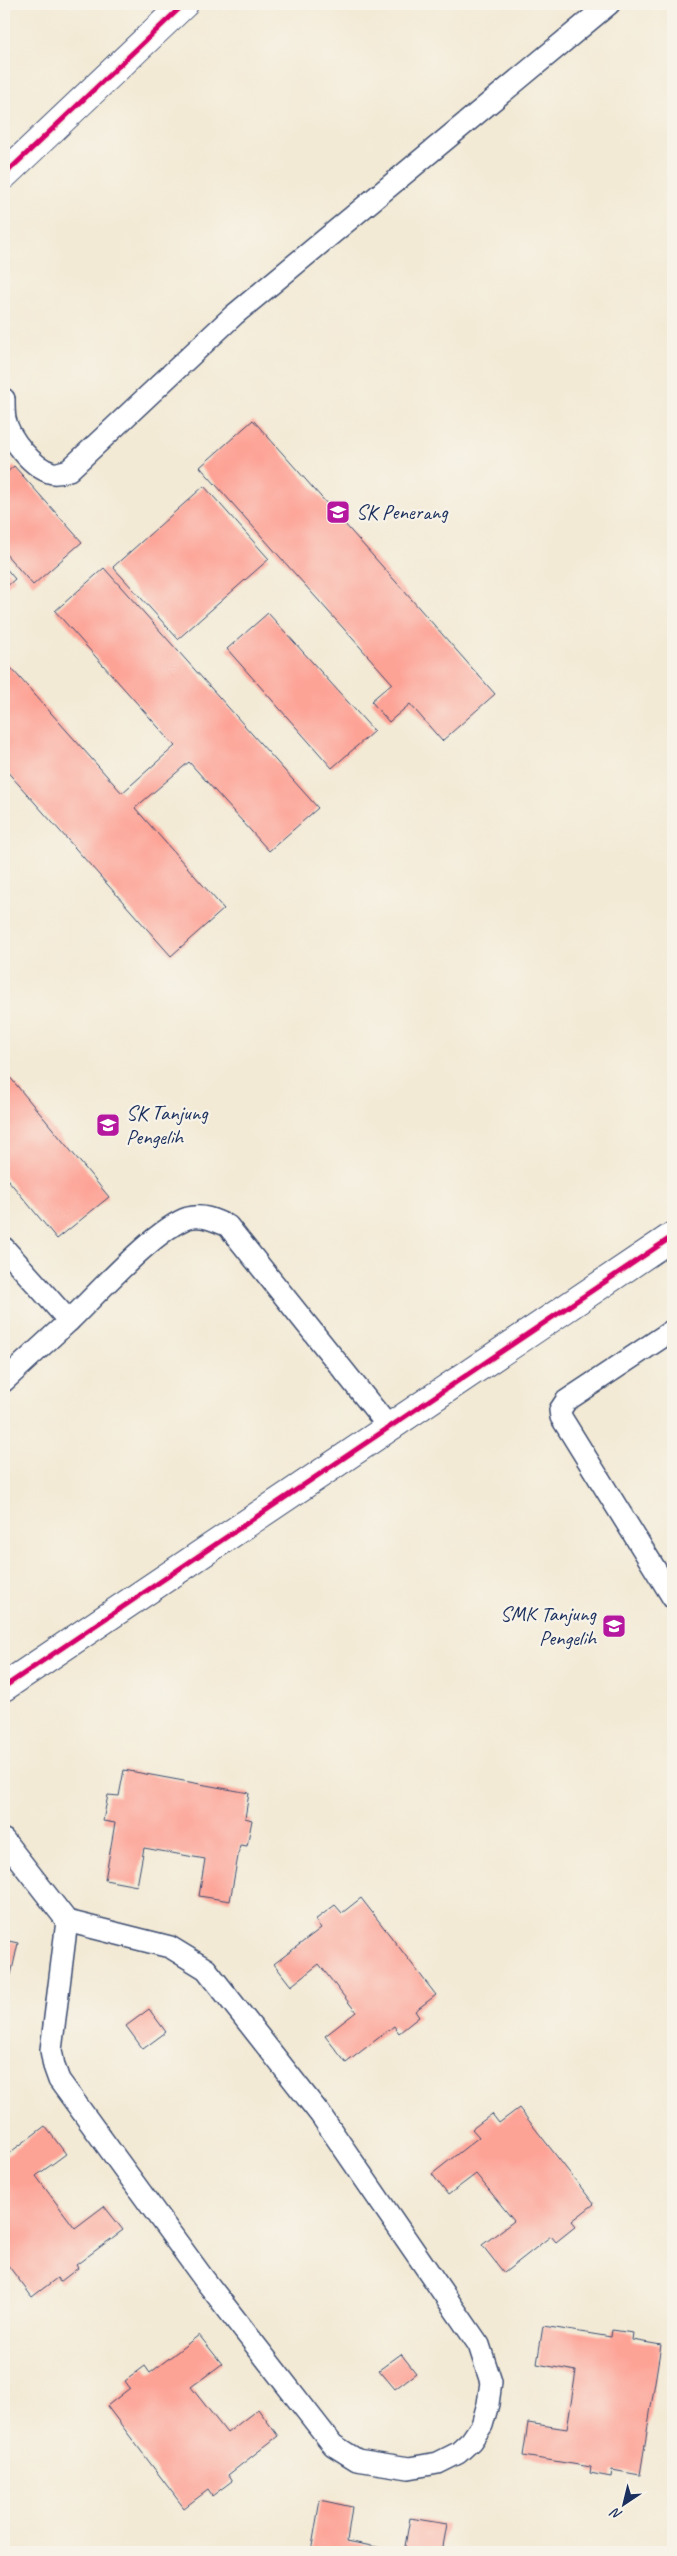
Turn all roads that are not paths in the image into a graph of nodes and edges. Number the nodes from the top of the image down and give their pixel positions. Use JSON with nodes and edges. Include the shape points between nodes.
{"nodes":[{"id":1,"x":184,"y":4,"type":"edge"},
{"id":2,"x":609,"y":4,"type":"edge"},
{"id":3,"x":4,"y":175,"type":"edge"},
{"id":4,"x":4,"y":399,"type":"edge"},
{"id":5,"x":673,"y":1236,"type":"edge"},
{"id":6,"x":4,"y":1248,"type":"edge"},
{"id":7,"x":69,"y":1321,"type":"junction"},
{"id":8,"x":673,"y":1330,"type":"edge"},
{"id":9,"x":4,"y":1381,"type":"edge"},
{"id":10,"x":388,"y":1426,"type":"junction"},
{"id":11,"x":673,"y":1598,"type":"edge"},
{"id":12,"x":4,"y":1687,"type":"edge"},
{"id":13,"x":4,"y":1840,"type":"edge"},
{"id":14,"x":67,"y":1921,"type":"junction"}],
"edges":[{"from":1,"to":3,"type":"street"},
{"from":2,"to":4,"type":"lane","via":[[234,315],[69,470],[54,474],[27,456],[9,431]]},
{"from":5,"to":10,"type":"street"},
{"from":6,"to":7,"type":"lane"},
{"from":7,"to":9,"type":"lane"},
{"from":7,"to":10,"type":"lane","via":[[167,1228],[189,1218],[207,1217],[228,1226]]},
{"from":8,"to":11,"type":"lane","via":[[566,1401],[560,1410],[561,1417]]},
{"from":10,"to":12,"type":"street"},
{"from":13,"to":14,"type":"lane"},
{"from":14,"to":14,"type":"lane","via":[[51,2050],[59,2080],[204,2279],[333,2445],[357,2460],[409,2468],[438,2463],[458,2453],[482,2425],[488,2404],[492,2382],[480,2345],[320,2114],[206,1969],[170,1947]]}]}
